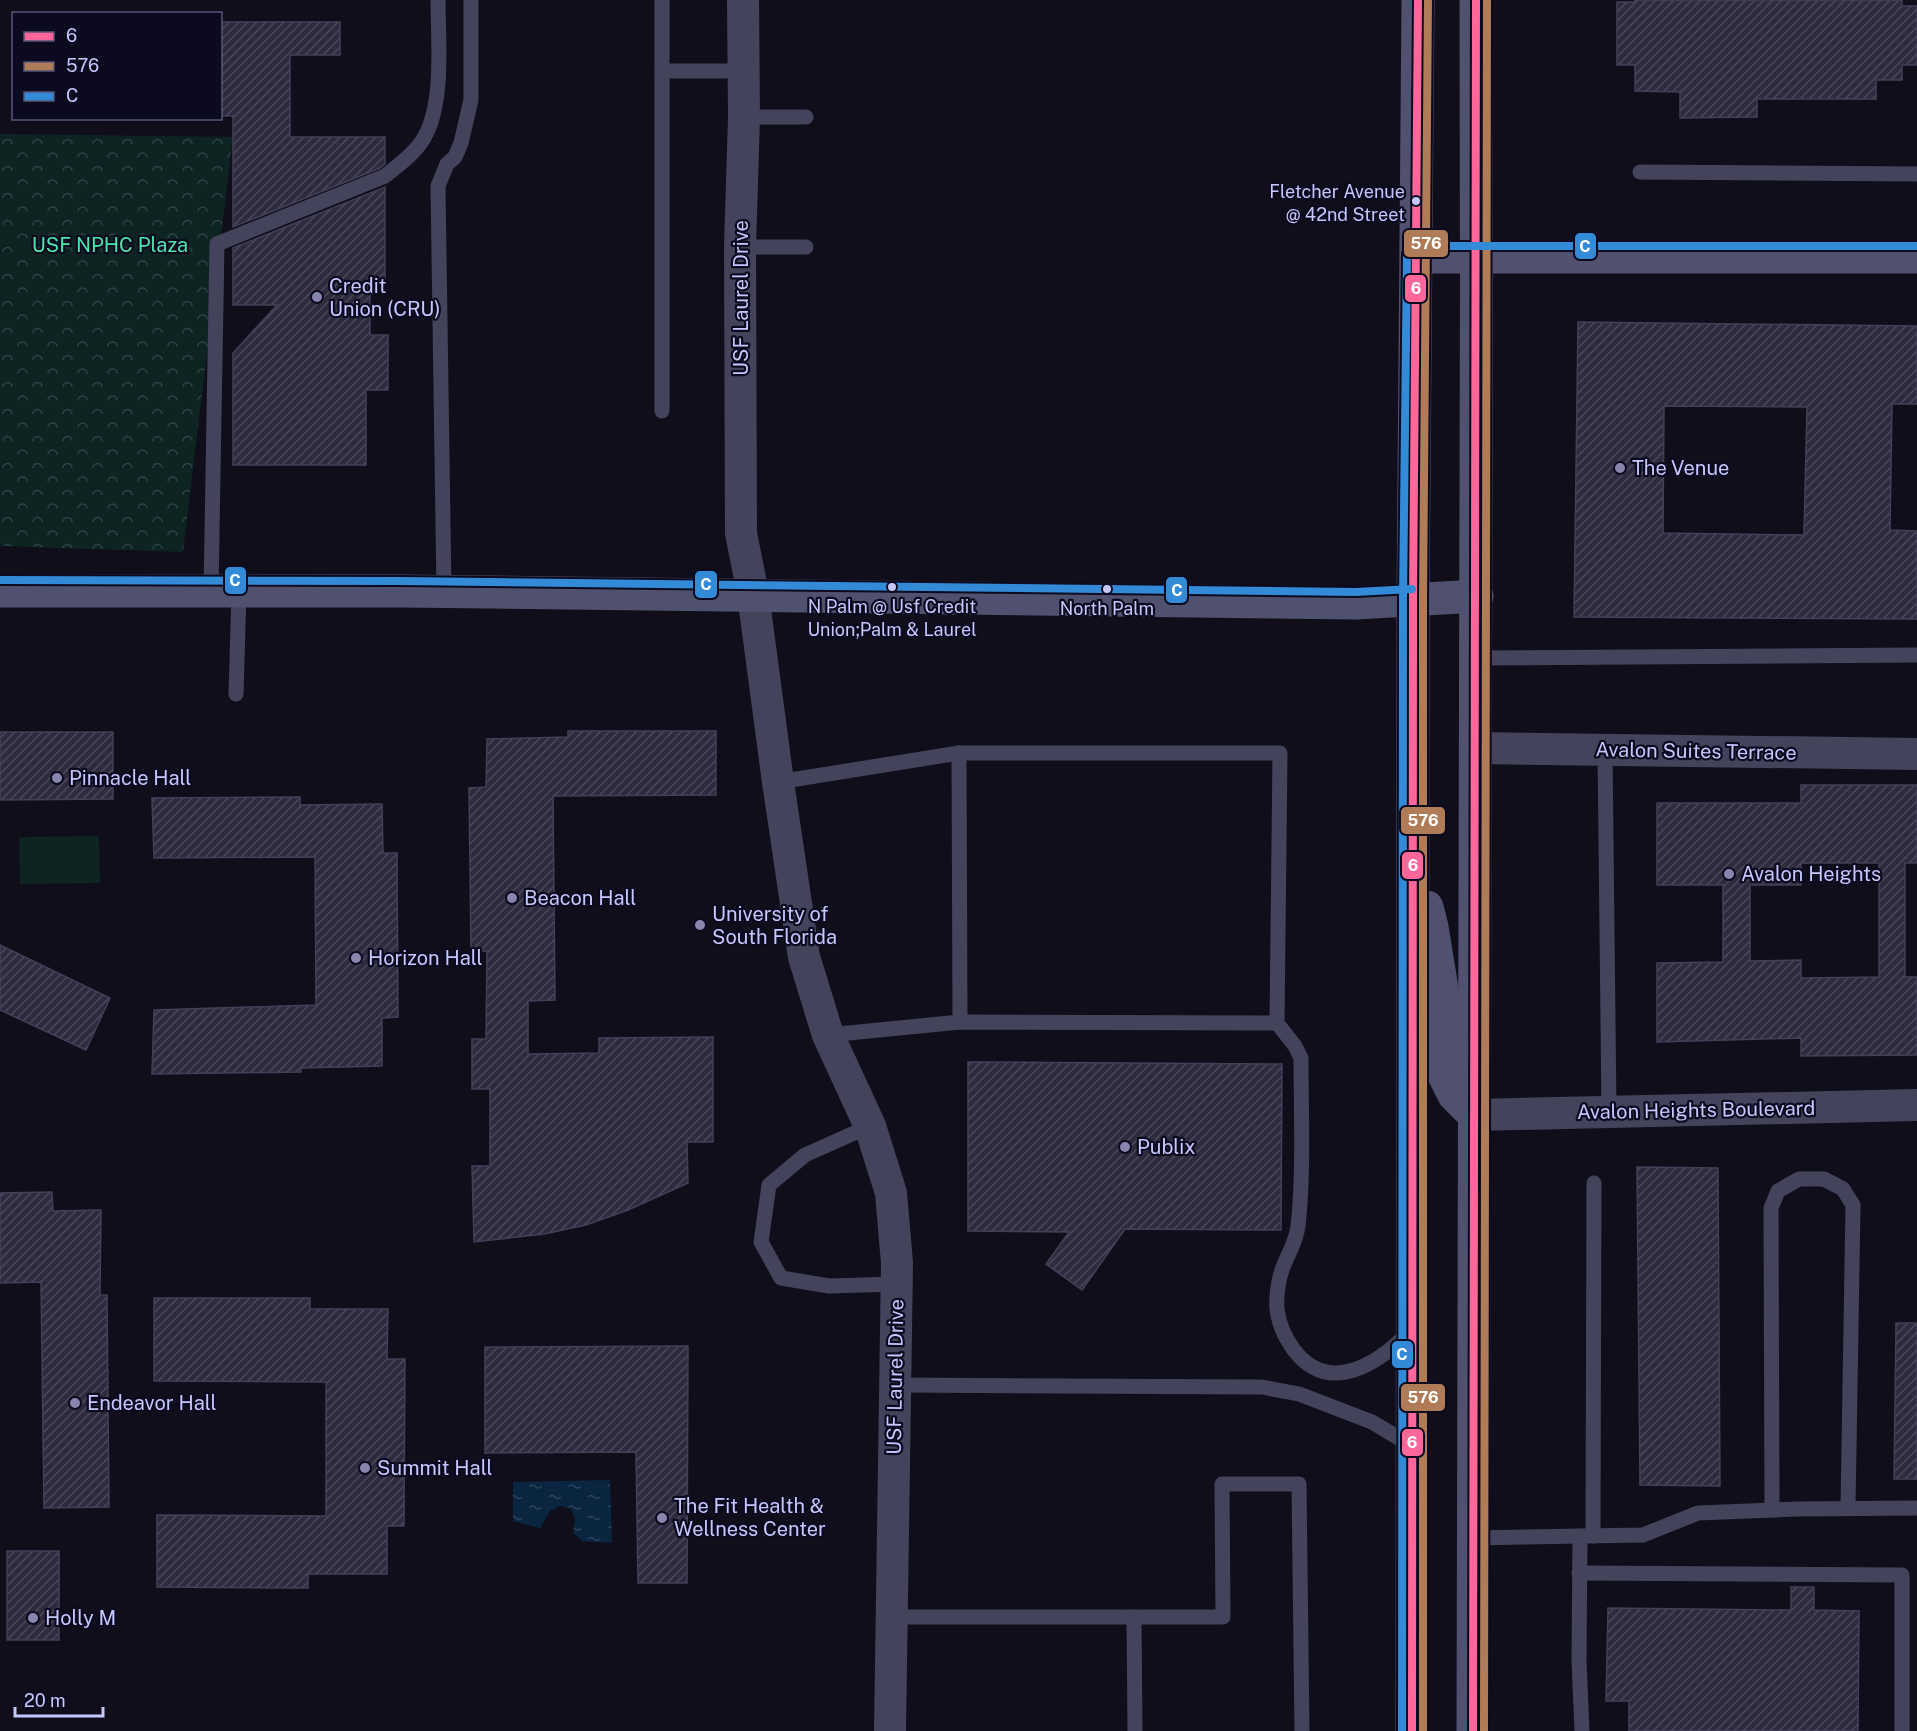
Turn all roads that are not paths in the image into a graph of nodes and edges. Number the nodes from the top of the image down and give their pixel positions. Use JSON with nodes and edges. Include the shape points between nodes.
{"nodes":[{"id":1,"x":438,"y":0,"type":"edge"},
{"id":2,"x":471,"y":0,"type":"edge"},
{"id":3,"x":662,"y":0,"type":"edge"},
{"id":4,"x":743,"y":0,"type":"edge"},
{"id":5,"x":1418,"y":0,"type":"edge"},
{"id":6,"x":1476,"y":0,"type":"edge"},
{"id":7,"x":662,"y":71,"type":"junction"},
{"id":8,"x":742,"y":71,"type":"junction"},
{"id":9,"x":744,"y":117,"type":"junction"},
{"id":10,"x":806,"y":117,"type":"dead end"},
{"id":11,"x":1640,"y":172,"type":"dead end"},
{"id":12,"x":1917,"y":174,"type":"edge"},
{"id":13,"x":740,"y":247,"type":"junction"},
{"id":14,"x":806,"y":247,"type":"dead end"},
{"id":15,"x":1417,"y":257,"type":"junction"},
{"id":16,"x":1917,"y":257,"type":"edge"},
{"id":17,"x":1475,"y":258,"type":"junction"},
{"id":18,"x":662,"y":411,"type":"dead end"},
{"id":19,"x":0,"y":591,"type":"edge"},
{"id":20,"x":225,"y":592,"type":"junction"},
{"id":21,"x":444,"y":592,"type":"junction"},
{"id":22,"x":753,"y":594,"type":"junction"},
{"id":23,"x":1477,"y":596,"type":"junction"},
{"id":24,"x":1413,"y":599,"type":"junction"},
{"id":25,"x":1917,"y":655,"type":"edge"},
{"id":26,"x":1475,"y":658,"type":"junction"},
{"id":27,"x":236,"y":694,"type":"dead end"},
{"id":28,"x":1475,"y":748,"type":"junction"},
{"id":29,"x":1605,"y":750,"type":"junction"},
{"id":30,"x":959,"y":753,"type":"junction"},
{"id":31,"x":1917,"y":754,"type":"edge"},
{"id":32,"x":778,"y":782,"type":"junction"},
{"id":33,"x":1413,"y":853,"type":"junction"},
{"id":34,"x":960,"y":1022,"type":"junction"},
{"id":35,"x":1277,"y":1023,"type":"junction"},
{"id":36,"x":828,"y":1035,"type":"junction"},
{"id":37,"x":1917,"y":1105,"type":"edge"},
{"id":38,"x":1609,"y":1112,"type":"junction"},
{"id":39,"x":1474,"y":1115,"type":"junction"},
{"id":40,"x":870,"y":1126,"type":"junction"},
{"id":41,"x":1594,"y":1183,"type":"dead end"},
{"id":42,"x":897,"y":1284,"type":"junction"},
{"id":43,"x":1412,"y":1329,"type":"junction"},
{"id":44,"x":895,"y":1384,"type":"junction"},
{"id":45,"x":1412,"y":1446,"type":"junction"},
{"id":46,"x":1917,"y":1508,"type":"edge"},
{"id":47,"x":1848,"y":1509,"type":"junction"},
{"id":48,"x":1772,"y":1510,"type":"junction"},
{"id":49,"x":1586,"y":1536,"type":"junction"},
{"id":50,"x":1473,"y":1538,"type":"junction"},
{"id":51,"x":1580,"y":1573,"type":"junction"},
{"id":52,"x":892,"y":1617,"type":"junction"},
{"id":53,"x":1134,"y":1617,"type":"junction"},
{"id":54,"x":890,"y":1731,"type":"edge"},
{"id":55,"x":1135,"y":1731,"type":"edge"},
{"id":56,"x":1302,"y":1731,"type":"edge"},
{"id":57,"x":1412,"y":1731,"type":"edge"},
{"id":58,"x":1473,"y":1731,"type":"edge"},
{"id":59,"x":1582,"y":1731,"type":"edge"},
{"id":60,"x":1902,"y":1731,"type":"edge"}],
"edges":[{"from":1,"to":20,"type":"lane","via":[[436,105],[423,141],[385,176],[217,244]]},
{"from":2,"to":21,"type":"lane","via":[[471,100],[461,143],[438,186]]},
{"from":3,"to":7,"type":"lane"},
{"from":4,"to":8,"type":"street","name":"USF Laurel Drive"},
{"from":5,"to":15,"type":"main road"},
{"from":6,"to":17,"type":"main road"},
{"from":7,"to":8,"type":"lane"},
{"from":7,"to":18,"type":"lane"},
{"from":8,"to":9,"type":"street","name":"USF Laurel Drive"},
{"from":9,"to":10,"type":"lane"},
{"from":9,"to":13,"type":"street","name":"USF Laurel Drive"},
{"from":11,"to":12,"type":"lane"},
{"from":13,"to":14,"type":"lane"},
{"from":13,"to":22,"type":"street","name":"USF Laurel Drive","via":[[741,533]]},
{"from":15,"to":17,"type":"main road"},
{"from":15,"to":24,"type":"main road"},
{"from":16,"to":17,"type":"main road"},
{"from":17,"to":23,"type":"main road"},
{"from":19,"to":20,"type":"main road"},
{"from":20,"to":21,"type":"main road"},
{"from":20,"to":27,"type":"lane"},
{"from":21,"to":22,"type":"main road"},
{"from":22,"to":24,"type":"main road","via":[[1356,603]]},
{"from":22,"to":32,"type":"street","name":"USF Laurel Drive"},
{"from":23,"to":24,"type":"main road"},
{"from":23,"to":26,"type":"main road"},
{"from":24,"to":33,"type":"main road"},
{"from":25,"to":26,"type":"lane"},
{"from":26,"to":28,"type":"main road"},
{"from":28,"to":29,"type":"street","name":"Avalon Suites Terrace"},
{"from":28,"to":39,"type":"main road"},
{"from":29,"to":31,"type":"street","name":"Avalon Suites Terrace"},
{"from":29,"to":38,"type":"lane"},
{"from":30,"to":32,"type":"lane"},
{"from":30,"to":34,"type":"lane"},
{"from":30,"to":35,"type":"lane","via":[[1280,753]]},
{"from":32,"to":36,"type":"street","name":"USF Laurel Drive","via":[[804,957]]},
{"from":33,"to":39,"type":"main road","via":[[1432,927],[1444,1001],[1444,1075],[1454,1095]]},
{"from":33,"to":43,"type":"main road"},
{"from":34,"to":35,"type":"lane"},
{"from":34,"to":36,"type":"lane"},
{"from":35,"to":43,"type":"lane","via":[[1301,1058],[1299,1225],[1281,1273],[1277,1307],[1282,1332],[1311,1367],[1351,1372],[1394,1348]]},
{"from":36,"to":40,"type":"street","name":"USF Laurel Drive"},
{"from":37,"to":38,"type":"street","name":"Avalon Heights Boulevard"},
{"from":38,"to":39,"type":"street","name":"Avalon Heights Boulevard"},
{"from":39,"to":50,"type":"main road"},
{"from":40,"to":42,"type":"street","name":"USF Laurel Drive","via":[[891,1193]]},
{"from":40,"to":42,"type":"lane","via":[[805,1155],[769,1185],[761,1242],[781,1278],[829,1286]]},
{"from":41,"to":49,"type":"lane"},
{"from":42,"to":44,"type":"street","name":"USF Laurel Drive"},
{"from":43,"to":45,"type":"main road"},
{"from":44,"to":45,"type":"lane","via":[[1262,1387],[1299,1395],[1362,1418]]},
{"from":44,"to":52,"type":"street","name":"USF Laurel Drive"},
{"from":45,"to":57,"type":"main road"},
{"from":46,"to":47,"type":"lane"},
{"from":47,"to":48,"type":"lane"},
{"from":47,"to":48,"type":"lane","via":[[1853,1205],[1843,1189],[1824,1179],[1799,1179],[1778,1191],[1771,1208]]},
{"from":48,"to":49,"type":"lane","via":[[1698,1513],[1642,1535]]},
{"from":49,"to":50,"type":"lane"},
{"from":49,"to":51,"type":"lane"},
{"from":50,"to":58,"type":"main road"},
{"from":51,"to":59,"type":"lane"},
{"from":51,"to":60,"type":"lane","via":[[1902,1575]]},
{"from":52,"to":53,"type":"lane"},
{"from":52,"to":54,"type":"street","name":"USF Laurel Drive"},
{"from":53,"to":55,"type":"lane"},
{"from":53,"to":56,"type":"lane","via":[[1223,1617],[1222,1484],[1299,1484]]}]}
